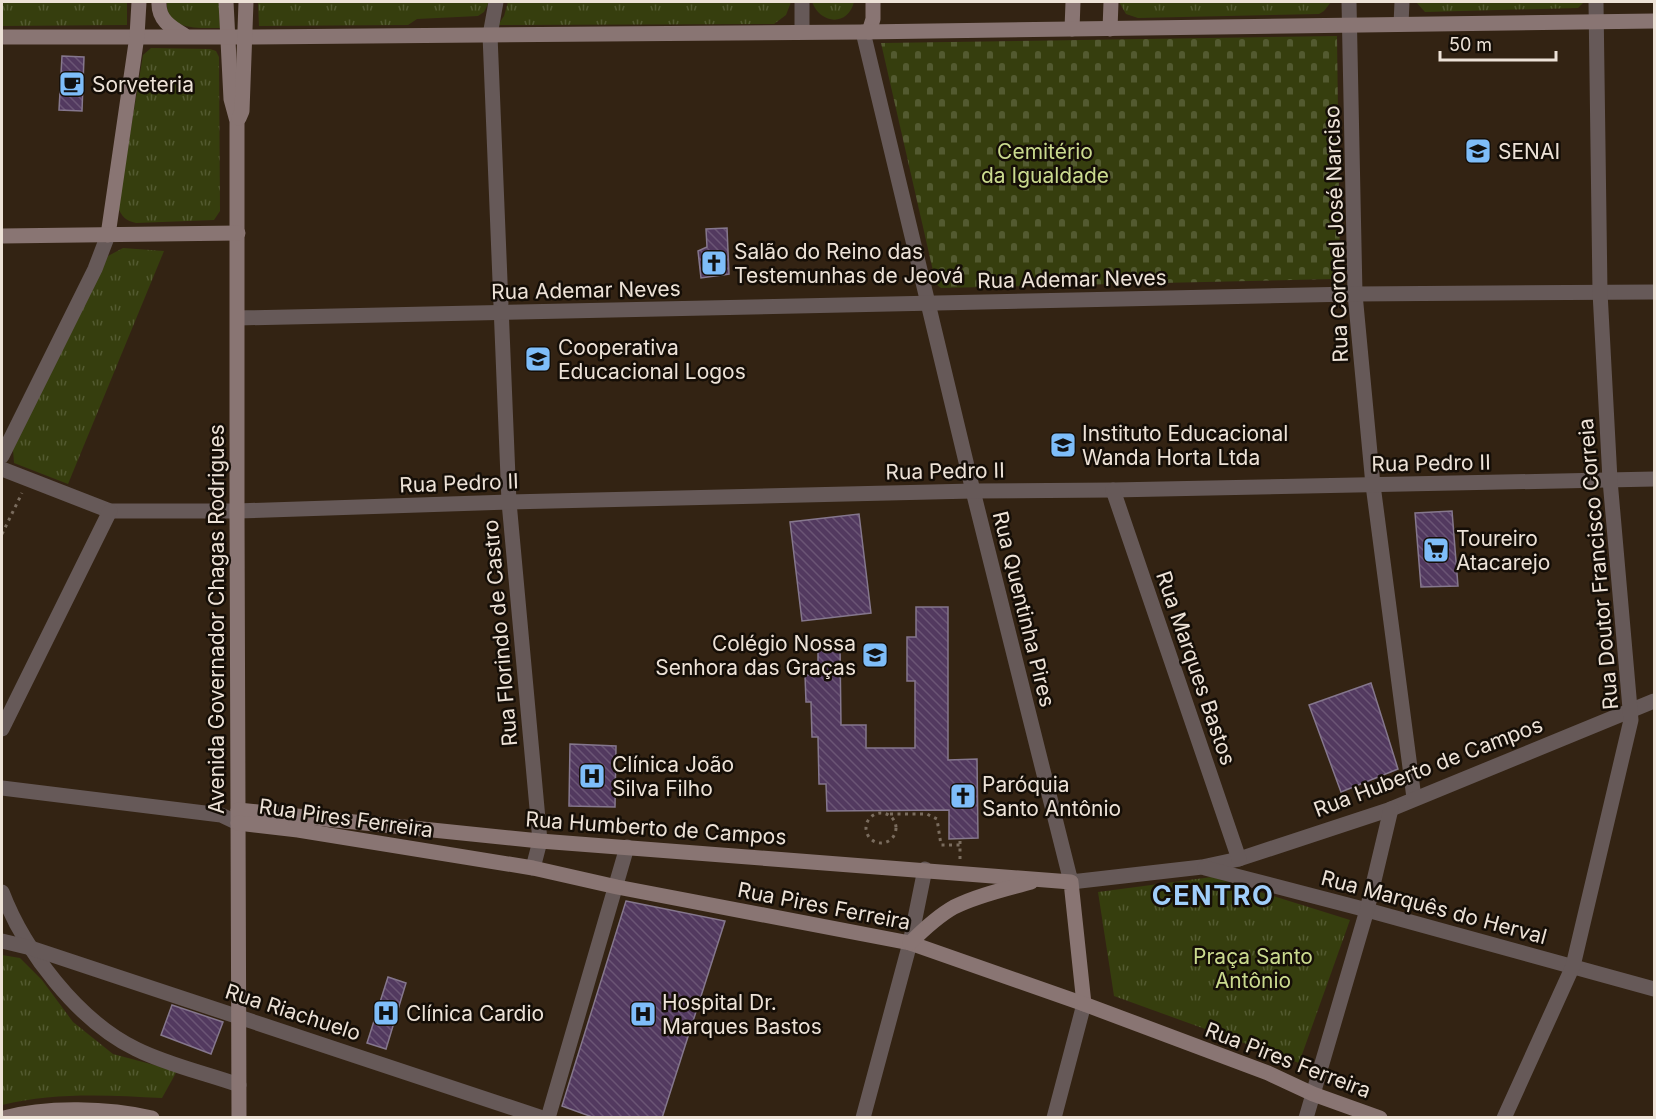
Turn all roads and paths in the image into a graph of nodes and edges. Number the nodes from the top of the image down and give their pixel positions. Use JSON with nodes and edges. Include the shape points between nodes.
{"nodes":[{"id":1,"x":138,"y":2,"type":"edge"},
{"id":2,"x":159,"y":2,"type":"edge"},
{"id":3,"x":226,"y":2,"type":"edge"},
{"id":4,"x":246,"y":2,"type":"edge"},
{"id":5,"x":496,"y":2,"type":"edge"},
{"id":6,"x":802,"y":2,"type":"edge"},
{"id":7,"x":873,"y":2,"type":"edge"},
{"id":8,"x":1073,"y":2,"type":"edge"},
{"id":9,"x":1111,"y":2,"type":"edge"},
{"id":10,"x":1349,"y":2,"type":"edge"},
{"id":11,"x":1402,"y":2,"type":"edge"},
{"id":12,"x":1596,"y":2,"type":"edge"},
{"id":13,"x":1596,"y":21,"type":"junction"},
{"id":14,"x":1654,"y":21,"type":"edge"},
{"id":15,"x":1350,"y":24,"type":"junction"},
{"id":16,"x":1401,"y":24,"type":"junction"},
{"id":17,"x":1072,"y":29,"type":"junction"},
{"id":18,"x":1110,"y":29,"type":"junction"},
{"id":19,"x":801,"y":32,"type":"junction"},
{"id":20,"x":866,"y":32,"type":"junction"},
{"id":21,"x":490,"y":35,"type":"junction"},
{"id":22,"x":137,"y":36,"type":"junction"},
{"id":23,"x":185,"y":36,"type":"junction"},
{"id":24,"x":226,"y":36,"type":"junction"},
{"id":25,"x":2,"y":37,"type":"edge"},
{"id":26,"x":246,"y":37,"type":"junction"},
{"id":27,"x":237,"y":121,"type":"junction"},
{"id":28,"x":238,"y":233,"type":"junction"},
{"id":29,"x":108,"y":235,"type":"junction"},
{"id":30,"x":2,"y":236,"type":"edge"},
{"id":31,"x":1600,"y":292,"type":"junction"},
{"id":32,"x":1654,"y":292,"type":"edge"},
{"id":33,"x":1355,"y":294,"type":"junction"},
{"id":34,"x":929,"y":303,"type":"junction"},
{"id":35,"x":500,"y":313,"type":"junction"},
{"id":36,"x":238,"y":318,"type":"junction"},
{"id":37,"x":2,"y":456,"type":"edge"},
{"id":38,"x":2,"y":469,"type":"edge"},
{"id":39,"x":1654,"y":479,"type":"edge"},
{"id":40,"x":29,"y":480,"type":"junction"},
{"id":41,"x":1610,"y":480,"type":"junction"},
{"id":42,"x":1373,"y":485,"type":"junction"},
{"id":43,"x":1113,"y":490,"type":"junction"},
{"id":44,"x":973,"y":491,"type":"junction"},
{"id":45,"x":509,"y":502,"type":"junction"},
{"id":46,"x":110,"y":511,"type":"junction"},
{"id":47,"x":237,"y":511,"type":"junction"},
{"id":48,"x":2,"y":534,"type":"edge"},
{"id":49,"x":1654,"y":701,"type":"edge"},
{"id":50,"x":1631,"y":710,"type":"junction"},
{"id":51,"x":2,"y":729,"type":"edge"},
{"id":52,"x":2,"y":788,"type":"edge"},
{"id":53,"x":1414,"y":798,"type":"junction"},
{"id":54,"x":1391,"y":809,"type":"junction"},
{"id":55,"x":888,"y":814,"type":"junction"},
{"id":56,"x":238,"y":817,"type":"junction"},
{"id":57,"x":540,"y":841,"type":"junction"},
{"id":58,"x":961,"y":845,"type":"dead end"},
{"id":59,"x":627,"y":847,"type":"junction"},
{"id":60,"x":1239,"y":859,"type":"junction"},
{"id":61,"x":1202,"y":867,"type":"junction"},
{"id":62,"x":533,"y":868,"type":"junction"},
{"id":63,"x":925,"y":869,"type":"junction"},
{"id":64,"x":1040,"y":879,"type":"junction"},
{"id":65,"x":1071,"y":882,"type":"junction"},
{"id":66,"x":617,"y":887,"type":"junction"},
{"id":67,"x":2,"y":892,"type":"edge"},
{"id":68,"x":1367,"y":910,"type":"junction"},
{"id":69,"x":2,"y":941,"type":"edge"},
{"id":70,"x":910,"y":943,"type":"junction"},
{"id":71,"x":31,"y":948,"type":"junction"},
{"id":72,"x":1573,"y":966,"type":"junction"},
{"id":73,"x":1654,"y":989,"type":"edge"},
{"id":74,"x":1084,"y":1004,"type":"junction"},
{"id":75,"x":238,"y":1016,"type":"junction"},
{"id":76,"x":239,"y":1084,"type":"junction"},
{"id":77,"x":1313,"y":1094,"type":"junction"},
{"id":78,"x":242,"y":1116,"type":"edge"},
{"id":79,"x":11,"y":1117,"type":"edge"},
{"id":80,"x":152,"y":1118,"type":"edge"},
{"id":81,"x":543,"y":1118,"type":"edge"},
{"id":82,"x":548,"y":1118,"type":"edge"},
{"id":83,"x":863,"y":1118,"type":"edge"},
{"id":84,"x":1054,"y":1118,"type":"edge"},
{"id":85,"x":1306,"y":1118,"type":"edge"},
{"id":86,"x":1380,"y":1118,"type":"edge"},
{"id":87,"x":1504,"y":1118,"type":"edge"}],
"edges":[{"from":1,"to":22,"type":"main road"},
{"from":2,"to":23,"type":"main road","via":[[161,15],[170,27]]},
{"from":3,"to":24,"type":"main road","name":"Avenida Governador Chagas Rodrigues"},
{"from":4,"to":26,"type":"main road","name":"Avenida Governador Chagas Rodrigues"},
{"from":5,"to":21,"type":"street","name":"Rua Florindo de Castro"},
{"from":6,"to":19,"type":"street"},
{"from":7,"to":20,"type":"main road","via":[[873,19]]},
{"from":8,"to":17,"type":"main road"},
{"from":9,"to":18,"type":"main road"},
{"from":10,"to":15,"type":"street","name":"Rua Coronel José Narciso"},
{"from":11,"to":16,"type":"street"},
{"from":12,"to":13,"type":"street","name":"Rua Doutor Francisco Correia"},
{"from":13,"to":14,"type":"main road"},
{"from":13,"to":16,"type":"main road"},
{"from":13,"to":31,"type":"street","name":"Rua Doutor Francisco Correia"},
{"from":15,"to":16,"type":"main road"},
{"from":15,"to":18,"type":"main road"},
{"from":15,"to":33,"type":"street","name":"Rua Coronel José Narciso"},
{"from":17,"to":18,"type":"main road"},
{"from":17,"to":20,"type":"main road"},
{"from":19,"to":20,"type":"main road"},
{"from":19,"to":21,"type":"main road"},
{"from":20,"to":34,"type":"street","name":"Rua Quentinha Pires"},
{"from":21,"to":26,"type":"main road"},
{"from":21,"to":35,"type":"street","name":"Rua Florindo de Castro"},
{"from":22,"to":23,"type":"main road"},
{"from":22,"to":25,"type":"main road"},
{"from":22,"to":29,"type":"main road"},
{"from":23,"to":24,"type":"main road"},
{"from":24,"to":26,"type":"main road"},
{"from":24,"to":27,"type":"main road","name":"Avenida Governador Chagas Rodrigues","via":[[231,99]]},
{"from":26,"to":27,"type":"main road","name":"Avenida Governador Chagas Rodrigues","via":[[242,111]]},
{"from":27,"to":28,"type":"main road","name":"Avenida Governador Chagas Rodrigues"},
{"from":28,"to":29,"type":"main road"},
{"from":28,"to":36,"type":"main road","name":"Avenida Governador Chagas Rodrigues"},
{"from":29,"to":30,"type":"main road"},
{"from":29,"to":37,"type":"street"},
{"from":31,"to":32,"type":"street","name":"Rua Ademar Neves"},
{"from":31,"to":33,"type":"street","name":"Rua Ademar Neves"},
{"from":31,"to":41,"type":"street","name":"Rua Doutor Francisco Correia"},
{"from":33,"to":34,"type":"street","name":"Rua Ademar Neves"},
{"from":33,"to":42,"type":"street","name":"Rua Coronel José Narciso"},
{"from":34,"to":35,"type":"street","name":"Rua Ademar Neves"},
{"from":34,"to":44,"type":"street","name":"Rua Quentinha Pires"},
{"from":35,"to":36,"type":"street","name":"Rua Ademar Neves"},
{"from":35,"to":45,"type":"street","name":"Rua Florindo de Castro"},
{"from":36,"to":47,"type":"main road","name":"Avenida Governador Chagas Rodrigues"},
{"from":38,"to":40,"type":"street"},
{"from":39,"to":41,"type":"street","name":"Rua Pedro II"},
{"from":40,"to":46,"type":"street"},
{"from":40,"to":48,"type":"path"},
{"from":41,"to":42,"type":"street","name":"Rua Pedro II"},
{"from":41,"to":50,"type":"street","name":"Rua Doutor Francisco Correia"},
{"from":42,"to":43,"type":"street","name":"Rua Pedro II"},
{"from":42,"to":53,"type":"street","name":"Rua Coronel José Narciso"},
{"from":43,"to":44,"type":"street","name":"Rua Pedro II"},
{"from":43,"to":60,"type":"street","name":"Rua Marques Bastos"},
{"from":44,"to":45,"type":"street","name":"Rua Pedro II"},
{"from":44,"to":65,"type":"street","name":"Rua Quentinha Pires"},
{"from":45,"to":47,"type":"street","name":"Rua Pedro II"},
{"from":45,"to":57,"type":"street","name":"Rua Florindo de Castro"},
{"from":46,"to":47,"type":"street","name":"Rua Pedro II"},
{"from":46,"to":51,"type":"street"},
{"from":47,"to":56,"type":"main road","name":"Avenida Governador Chagas Rodrigues"},
{"from":49,"to":50,"type":"street","name":"Rua Huberto de Campos"},
{"from":50,"to":53,"type":"street","name":"Rua Huberto de Campos"},
{"from":50,"to":72,"type":"street","name":"Rua Doutor Francisco Correia"},
{"from":52,"to":56,"type":"street"},
{"from":53,"to":54,"type":"street","name":"Rua Huberto de Campos"},
{"from":54,"to":60,"type":"street","name":"Rua Huberto de Campos"},
{"from":54,"to":68,"type":"street"},
{"from":55,"to":55,"type":"path","via":[[871,815],[865,831],[869,839],[880,843],[894,837],[895,820]]},
{"from":55,"to":58,"type":"path","via":[[927,814],[937,819],[941,845]]},
{"from":56,"to":57,"type":"main road","name":"Rua Humberto de Campos"},
{"from":56,"to":62,"type":"main road","name":"Rua Pires Ferreira"},
{"from":56,"to":75,"type":"main road","name":"Avenida Governador Chagas Rodrigues"},
{"from":57,"to":59,"type":"main road","name":"Rua Humberto de Campos"},
{"from":57,"to":62,"type":"street","name":"Rua Florindo de Castro"},
{"from":59,"to":63,"type":"main road","name":"Rua Humberto de Campos"},
{"from":59,"to":66,"type":"street"},
{"from":60,"to":61,"type":"street","name":"Rua Huberto de Campos"},
{"from":61,"to":65,"type":"street","name":"Rua Huberto de Campos"},
{"from":61,"to":68,"type":"street","name":"Rua Marquês do Herval"},
{"from":62,"to":66,"type":"main road","name":"Rua Pires Ferreira"},
{"from":63,"to":64,"type":"main road","name":"Rua Humberto de Campos"},
{"from":63,"to":70,"type":"street"},
{"from":64,"to":65,"type":"main road","name":"Rua Humberto de Campos"},
{"from":64,"to":70,"type":"main road","via":[[953,908]]},
{"from":65,"to":74,"type":"main road"},
{"from":66,"to":70,"type":"main road","name":"Rua Pires Ferreira"},
{"from":66,"to":82,"type":"street"},
{"from":67,"to":71,"type":"street"},
{"from":68,"to":72,"type":"street","name":"Rua Marquês do Herval"},
{"from":68,"to":77,"type":"street"},
{"from":69,"to":71,"type":"street","name":"Rua Riachuelo"},
{"from":70,"to":74,"type":"main road","name":"Rua Pires Ferreira"},
{"from":70,"to":83,"type":"street"},
{"from":71,"to":75,"type":"street","name":"Rua Riachuelo"},
{"from":71,"to":76,"type":"street","via":[[68,998],[118,1038],[156,1057]]},
{"from":72,"to":73,"type":"street","name":"Rua Marquês do Herval"},
{"from":72,"to":87,"type":"street","name":"Rua Doutor Francisco Correia"},
{"from":74,"to":77,"type":"main road","name":"Rua Pires Ferreira","via":[[1268,1073]]},
{"from":74,"to":84,"type":"street"},
{"from":75,"to":76,"type":"main road","name":"Avenida Governador Chagas Rodrigues"},
{"from":75,"to":81,"type":"street","name":"Rua Riachuelo"},
{"from":76,"to":78,"type":"main road","name":"Avenida Governador Chagas Rodrigues"},
{"from":77,"to":85,"type":"street"},
{"from":77,"to":86,"type":"main road","name":"Rua Pires Ferreira"},
{"from":79,"to":80,"type":"main road","via":[[70,1110],[125,1112]]}]}
